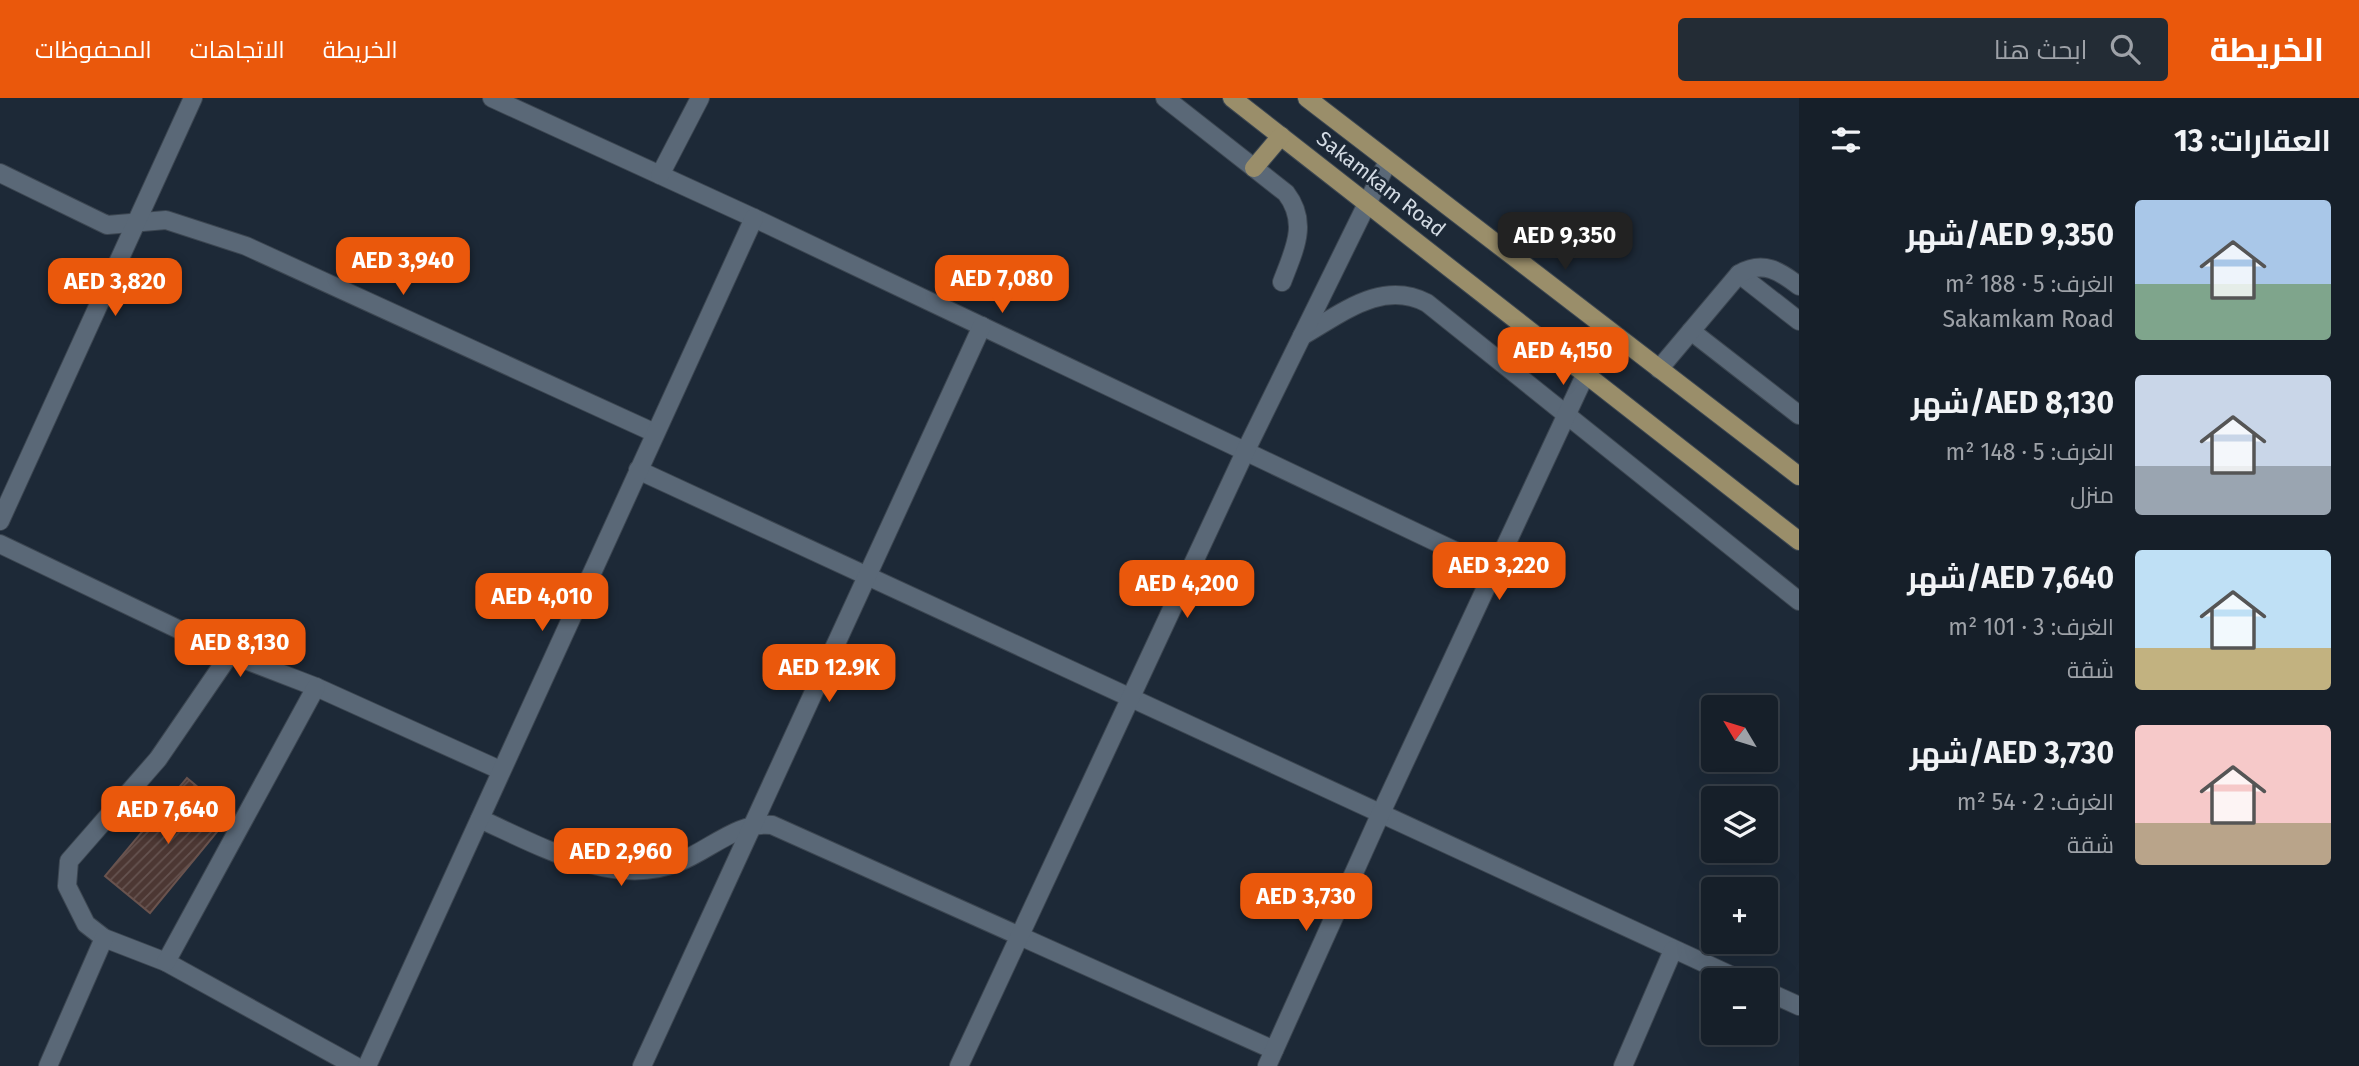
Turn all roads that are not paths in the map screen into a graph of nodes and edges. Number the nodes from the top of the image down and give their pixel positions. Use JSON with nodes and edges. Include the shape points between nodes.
{"nodes":[{"id":1,"x":193,"y":98,"type":"edge"},
{"id":2,"x":492,"y":98,"type":"edge"},
{"id":3,"x":699,"y":98,"type":"edge"},
{"id":4,"x":1165,"y":98,"type":"edge"},
{"id":5,"x":1232,"y":98,"type":"edge"},
{"id":6,"x":1307,"y":98,"type":"edge"},
{"id":7,"x":1281,"y":136,"type":"junction"},
{"id":8,"x":1388,"y":161,"type":"junction"},
{"id":9,"x":1254,"y":168,"type":"junction"},
{"id":10,"x":0,"y":173,"type":"edge"},
{"id":11,"x":660,"y":175,"type":"junction"},
{"id":12,"x":1368,"y":202,"type":"junction"},
{"id":13,"x":754,"y":218,"type":"junction"},
{"id":14,"x":137,"y":223,"type":"junction"},
{"id":15,"x":1739,"y":274,"type":"junction"},
{"id":16,"x":1282,"y":282,"type":"dead end"},
{"id":17,"x":1799,"y":286,"type":"edge"},
{"id":18,"x":1799,"y":321,"type":"edge"},
{"id":19,"x":982,"y":326,"type":"junction"},
{"id":20,"x":1691,"y":331,"type":"junction"},
{"id":21,"x":1302,"y":336,"type":"junction"},
{"id":22,"x":1659,"y":369,"type":"junction"},
{"id":23,"x":1586,"y":373,"type":"junction"},
{"id":24,"x":1566,"y":414,"type":"junction"},
{"id":25,"x":1799,"y":415,"type":"edge"},
{"id":26,"x":655,"y":433,"type":"junction"},
{"id":27,"x":1246,"y":450,"type":"junction"},
{"id":28,"x":638,"y":471,"type":"junction"},
{"id":29,"x":1799,"y":477,"type":"edge"},
{"id":30,"x":0,"y":521,"type":"edge"},
{"id":31,"x":1799,"y":541,"type":"edge"},
{"id":32,"x":0,"y":544,"type":"edge"},
{"id":33,"x":1493,"y":569,"type":"junction"},
{"id":34,"x":867,"y":577,"type":"junction"},
{"id":35,"x":1799,"y":601,"type":"edge"},
{"id":36,"x":230,"y":654,"type":"junction"},
{"id":37,"x":316,"y":687,"type":"junction"},
{"id":38,"x":1128,"y":699,"type":"junction"},
{"id":39,"x":500,"y":770,"type":"junction"},
{"id":40,"x":1380,"y":815,"type":"junction"},
{"id":41,"x":480,"y":819,"type":"junction"},
{"id":42,"x":754,"y":823,"type":"junction"},
{"id":43,"x":1019,"y":936,"type":"junction"},
{"id":44,"x":104,"y":938,"type":"junction"},
{"id":45,"x":1673,"y":950,"type":"junction"},
{"id":46,"x":166,"y":962,"type":"junction"},
{"id":47,"x":1714,"y":968,"type":"edge"},
{"id":48,"x":1778,"y":996,"type":"edge"},
{"id":49,"x":1798,"y":1003,"type":"edge"},
{"id":50,"x":1271,"y":1058,"type":"edge"},
{"id":51,"x":48,"y":1066,"type":"edge"},
{"id":52,"x":355,"y":1066,"type":"edge"},
{"id":53,"x":368,"y":1066,"type":"edge"},
{"id":54,"x":642,"y":1066,"type":"edge"},
{"id":55,"x":959,"y":1066,"type":"edge"},
{"id":56,"x":1623,"y":1066,"type":"edge"}],
"edges":[{"from":1,"to":14,"type":"street"},
{"from":2,"to":11,"type":"street"},
{"from":3,"to":11,"type":"street"},
{"from":4,"to":9,"type":"street"},
{"from":5,"to":7,"type":"main road","name":"Sakamkam Road"},
{"from":6,"to":8,"type":"main road","name":"Sakamkam Road"},
{"from":7,"to":9,"type":"main road"},
{"from":7,"to":12,"type":"main road","name":"Sakamkam Road"},
{"from":8,"to":12,"type":"street"},
{"from":8,"to":22,"type":"main road","name":"Sakamkam Road"},
{"from":9,"to":16,"type":"street","via":[[1286,192],[1299,215],[1298,239]]},
{"from":10,"to":14,"type":"street","via":[[107,225]]},
{"from":11,"to":13,"type":"street"},
{"from":12,"to":21,"type":"street"},
{"from":12,"to":23,"type":"main road","name":"Sakamkam Road"},
{"from":13,"to":19,"type":"street"},
{"from":13,"to":26,"type":"street"},
{"from":14,"to":26,"type":"street","via":[[166,220],[246,246]]},
{"from":14,"to":30,"type":"street"},
{"from":15,"to":17,"type":"street","via":[[1766,267]]},
{"from":15,"to":18,"type":"street"},
{"from":15,"to":20,"type":"street"},
{"from":19,"to":27,"type":"street"},
{"from":19,"to":34,"type":"street"},
{"from":20,"to":22,"type":"street"},
{"from":20,"to":25,"type":"street"},
{"from":21,"to":24,"type":"street","via":[[1374,296],[1416,297]]},
{"from":21,"to":27,"type":"street"},
{"from":22,"to":29,"type":"main road","name":"Sakamkam Road"},
{"from":23,"to":24,"type":"street"},
{"from":23,"to":31,"type":"main road","name":"Sakamkam Road"},
{"from":24,"to":33,"type":"street"},
{"from":24,"to":35,"type":"street"},
{"from":26,"to":28,"type":"street"},
{"from":27,"to":33,"type":"street"},
{"from":27,"to":38,"type":"street"},
{"from":28,"to":34,"type":"street"},
{"from":28,"to":39,"type":"street"},
{"from":32,"to":36,"type":"street"},
{"from":33,"to":40,"type":"street"},
{"from":34,"to":38,"type":"street"},
{"from":34,"to":42,"type":"street"},
{"from":36,"to":37,"type":"street"},
{"from":36,"to":44,"type":"street","via":[[158,759],[69,861],[67,886],[74,904],[86,924]]},
{"from":37,"to":39,"type":"street"},
{"from":37,"to":46,"type":"street"},
{"from":38,"to":40,"type":"street"},
{"from":38,"to":43,"type":"street"},
{"from":39,"to":41,"type":"street"},
{"from":40,"to":45,"type":"street"},
{"from":40,"to":50,"type":"street"},
{"from":41,"to":42,"type":"street","via":[[555,852],[631,870],[677,863]]},
{"from":41,"to":53,"type":"street"},
{"from":42,"to":43,"type":"street","via":[[772,825]]},
{"from":42,"to":54,"type":"street"},
{"from":43,"to":50,"type":"street"},
{"from":43,"to":55,"type":"street"},
{"from":44,"to":46,"type":"street"},
{"from":44,"to":51,"type":"street"},
{"from":45,"to":47,"type":"street"},
{"from":45,"to":56,"type":"street"},
{"from":46,"to":52,"type":"street"},
{"from":48,"to":49,"type":"street"}]}
